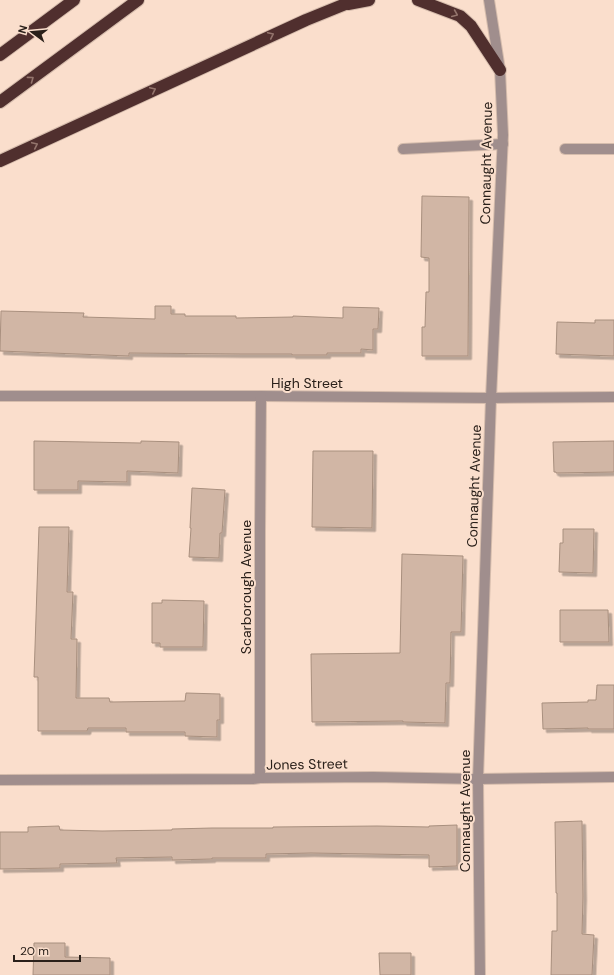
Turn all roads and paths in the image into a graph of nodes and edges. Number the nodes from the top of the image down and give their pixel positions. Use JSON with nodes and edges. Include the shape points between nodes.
{"nodes":[{"id":1,"x":74,"y":0,"type":"edge"},
{"id":2,"x":138,"y":0,"type":"edge"},
{"id":3,"x":355,"y":0,"type":"edge"},
{"id":4,"x":370,"y":0,"type":"edge"},
{"id":5,"x":418,"y":0,"type":"edge"},
{"id":6,"x":489,"y":0,"type":"edge"},
{"id":7,"x":343,"y":6,"type":"junction"},
{"id":8,"x":0,"y":55,"type":"edge"},
{"id":9,"x":500,"y":70,"type":"junction"},
{"id":10,"x":0,"y":102,"type":"edge"},
{"id":11,"x":503,"y":144,"type":"junction"},
{"id":12,"x":403,"y":149,"type":"dead end"},
{"id":13,"x":565,"y":149,"type":"dead end"},
{"id":14,"x":614,"y":149,"type":"edge"},
{"id":15,"x":0,"y":161,"type":"edge"},
{"id":16,"x":0,"y":396,"type":"edge"},
{"id":17,"x":261,"y":396,"type":"junction"},
{"id":18,"x":614,"y":397,"type":"edge"},
{"id":19,"x":491,"y":398,"type":"junction"},
{"id":20,"x":614,"y":777,"type":"edge"},
{"id":21,"x":260,"y":778,"type":"junction"},
{"id":22,"x":478,"y":779,"type":"junction"},
{"id":23,"x":0,"y":780,"type":"edge"},
{"id":24,"x":480,"y":975,"type":"edge"}],
"edges":[{"from":1,"to":8,"type":"highway"},
{"from":10,"to":2,"type":"highway","one_way":true},
{"from":3,"to":7,"type":"highway"},
{"from":4,"to":7,"type":"highway"},
{"from":5,"to":9,"type":"highway","one_way":true,"via":[[460,16],[471,26]]},
{"from":6,"to":9,"type":"street","name":"Connaught Avenue"},
{"from":15,"to":7,"type":"highway","one_way":true,"via":[[306,20]]},
{"from":9,"to":11,"type":"street","name":"Connaught Avenue"},
{"from":11,"to":12,"type":"street"},
{"from":11,"to":19,"type":"street","name":"Connaught Avenue"},
{"from":13,"to":14,"type":"street"},
{"from":16,"to":17,"type":"street","name":"High Street"},
{"from":17,"to":19,"type":"street","name":"High Street"},
{"from":17,"to":21,"type":"street","name":"Scarborough Avenue"},
{"from":18,"to":19,"type":"street","name":"High Street"},
{"from":19,"to":22,"type":"street","name":"Connaught Avenue"},
{"from":20,"to":22,"type":"street","name":"Jones Street"},
{"from":21,"to":22,"type":"street","name":"Jones Street"},
{"from":21,"to":23,"type":"street","name":"Jones Street"},
{"from":22,"to":24,"type":"street","name":"Connaught Avenue"}]}
